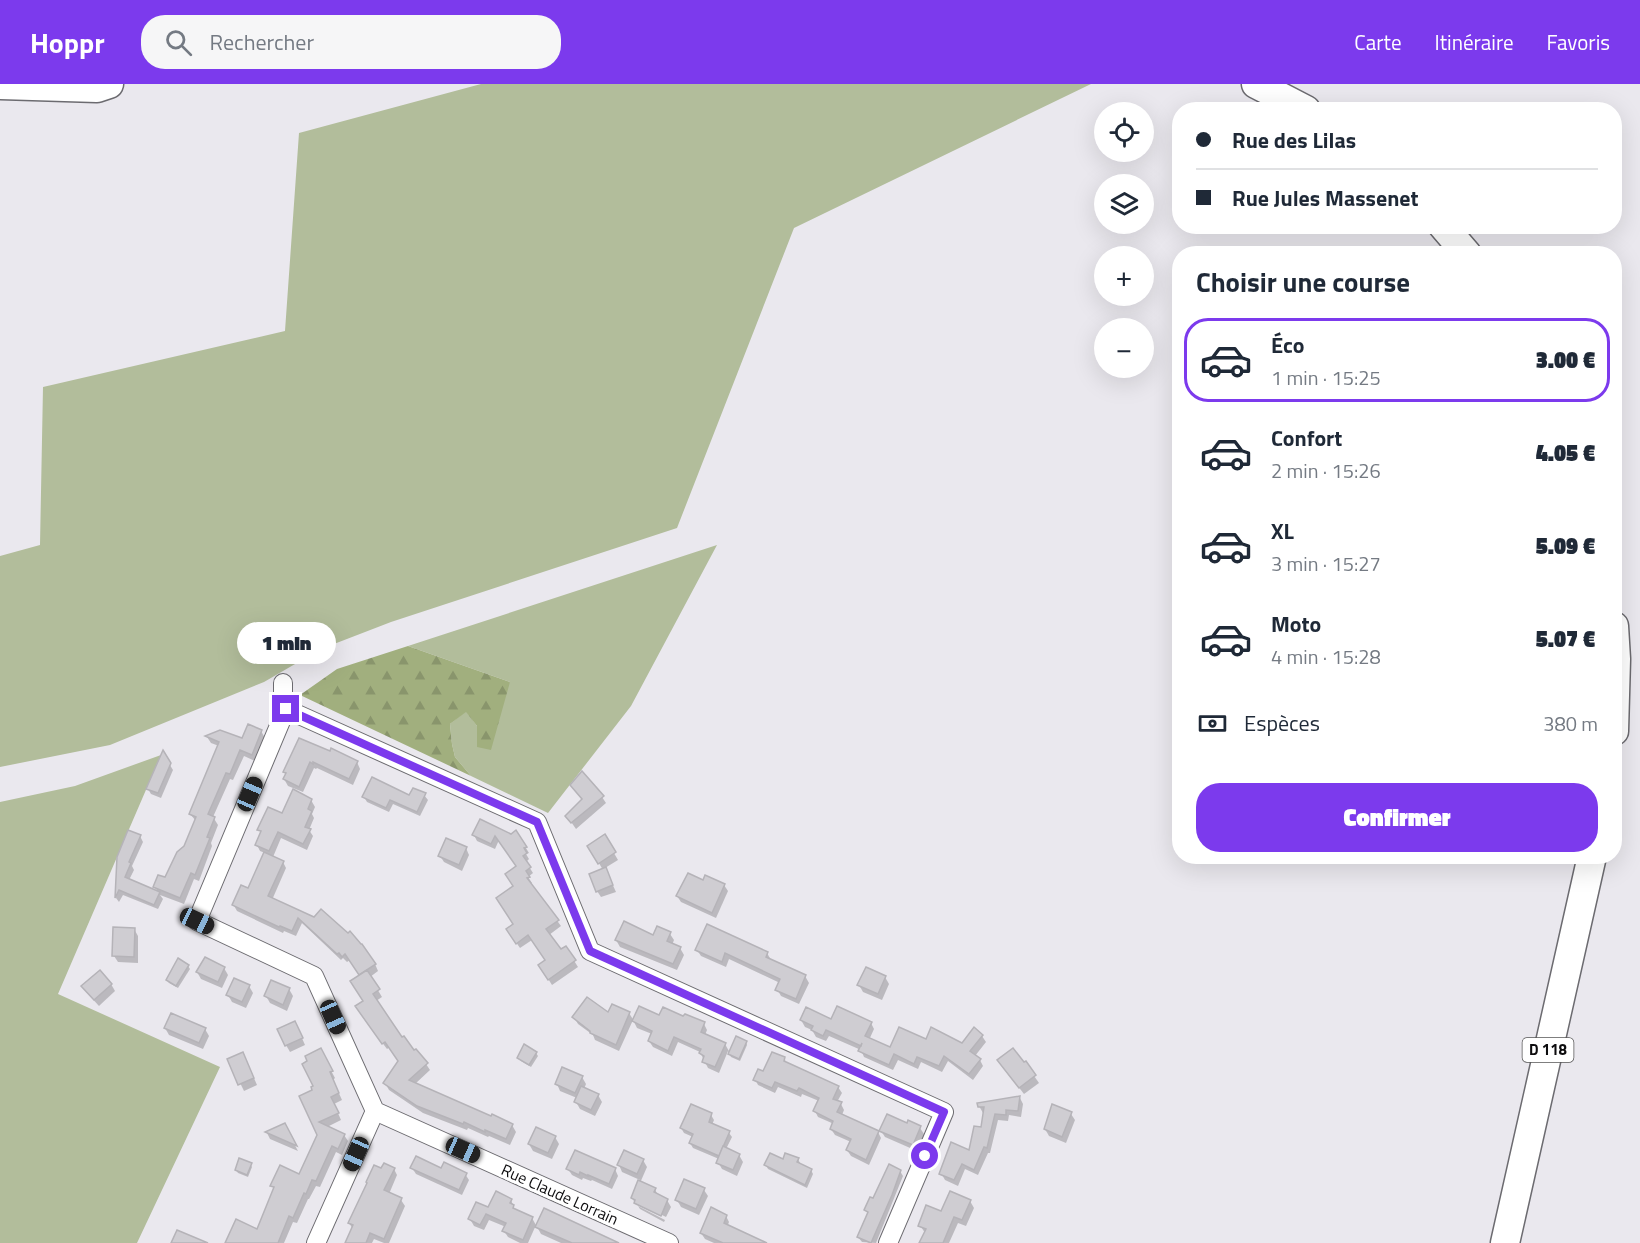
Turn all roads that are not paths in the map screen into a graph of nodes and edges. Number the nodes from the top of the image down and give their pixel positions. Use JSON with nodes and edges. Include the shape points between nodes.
{"nodes":[{"id":1,"x":109,"y":84,"type":"edge"},
{"id":2,"x":1256,"y":84,"type":"edge"},
{"id":3,"x":0,"y":85,"type":"edge"},
{"id":4,"x":1291,"y":102,"type":"edge"},
{"id":5,"x":1450,"y":234,"type":"edge"},
{"id":6,"x":1460,"y":246,"type":"edge"},
{"id":7,"x":282,"y":683,"type":"dead end"},
{"id":8,"x":286,"y":709,"type":"junction"},
{"id":9,"x":1590,"y":864,"type":"edge"},
{"id":10,"x":375,"y":1111,"type":"junction"},
{"id":11,"x":316,"y":1243,"type":"edge"},
{"id":12,"x":669,"y":1243,"type":"edge"},
{"id":13,"x":888,"y":1243,"type":"edge"},
{"id":14,"x":1505,"y":1243,"type":"edge"}],
"edges":[{"from":1,"to":3,"type":"main road","via":[[97,88]]},
{"from":2,"to":4,"type":"main road"},
{"from":5,"to":6,"type":"main road"},
{"from":7,"to":8,"type":"street"},
{"from":8,"to":10,"type":"street","via":[[197,921],[314,976]]},
{"from":8,"to":13,"type":"street","via":[[537,822],[590,951],[944,1112]]},
{"from":9,"to":14,"type":"main road","number":"D 118"},
{"from":10,"to":11,"type":"street"},
{"from":10,"to":12,"type":"street","name":"Rue Claude Lorrain"}]}
